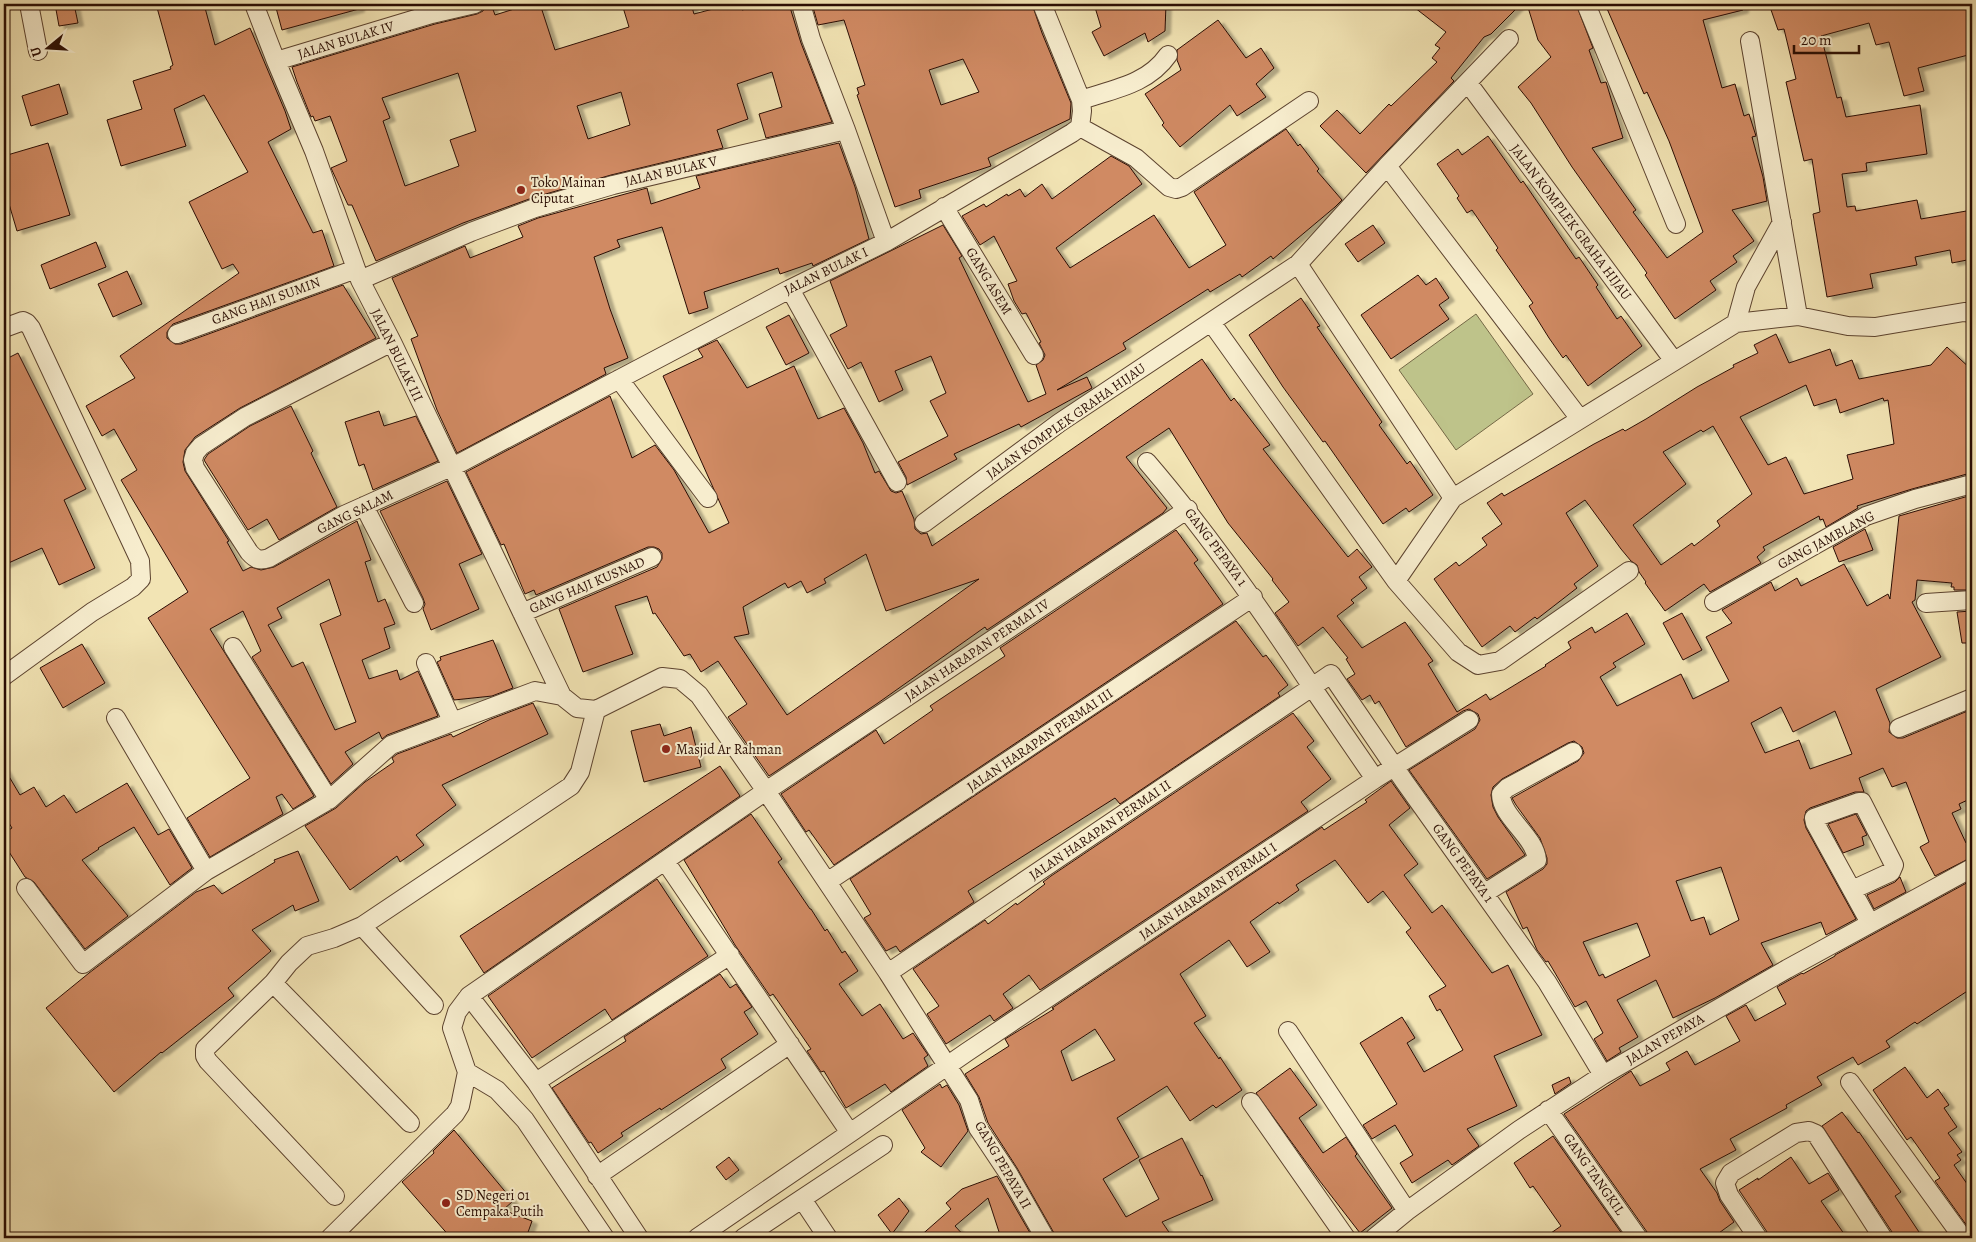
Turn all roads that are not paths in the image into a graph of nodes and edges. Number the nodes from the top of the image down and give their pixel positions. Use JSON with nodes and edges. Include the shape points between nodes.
{"nodes":[{"id":1,"x":30,"y":4,"type":"edge"},
{"id":2,"x":254,"y":4,"type":"edge"},
{"id":3,"x":475,"y":4,"type":"edge"},
{"id":4,"x":801,"y":4,"type":"edge"},
{"id":5,"x":1042,"y":4,"type":"edge"},
{"id":6,"x":1586,"y":4,"type":"edge"},
{"id":7,"x":1509,"y":39,"type":"dead end"},
{"id":8,"x":1750,"y":41,"type":"dead end"},
{"id":9,"x":38,"y":51,"type":"dead end"},
{"id":10,"x":1168,"y":55,"type":"dead end"},
{"id":11,"x":276,"y":61,"type":"junction"},
{"id":12,"x":1468,"y":83,"type":"junction"},
{"id":13,"x":1081,"y":100,"type":"junction"},
{"id":14,"x":1309,"y":101,"type":"dead end"},
{"id":15,"x":1080,"y":127,"type":"junction"},
{"id":16,"x":846,"y":130,"type":"junction"},
{"id":17,"x":1387,"y":166,"type":"junction"},
{"id":18,"x":944,"y":207,"type":"junction"},
{"id":19,"x":1782,"y":222,"type":"junction"},
{"id":20,"x":1676,"y":224,"type":"dead end"},
{"id":21,"x":886,"y":242,"type":"junction"},
{"id":22,"x":1298,"y":264,"type":"junction"},
{"id":23,"x":358,"y":275,"type":"junction"},
{"id":24,"x":790,"y":289,"type":"junction"},
{"id":25,"x":1970,"y":310,"type":"edge"},
{"id":26,"x":1798,"y":316,"type":"junction"},
{"id":27,"x":1211,"y":322,"type":"junction"},
{"id":28,"x":1736,"y":323,"type":"junction"},
{"id":29,"x":4,"y":328,"type":"edge"},
{"id":30,"x":177,"y":334,"type":"dead end"},
{"id":31,"x":392,"y":342,"type":"junction"},
{"id":32,"x":1034,"y":355,"type":"dead end"},
{"id":33,"x":1674,"y":361,"type":"junction"},
{"id":34,"x":619,"y":379,"type":"junction"},
{"id":35,"x":1580,"y":419,"type":"junction"},
{"id":36,"x":1148,"y":462,"type":"dead end"},
{"id":37,"x":451,"y":467,"type":"junction"},
{"id":38,"x":898,"y":482,"type":"dead end"},
{"id":39,"x":1972,"y":484,"type":"edge"},
{"id":40,"x":708,"y":498,"type":"dead end"},
{"id":41,"x":1453,"y":498,"type":"junction"},
{"id":42,"x":364,"y":506,"type":"junction"},
{"id":43,"x":1188,"y":509,"type":"junction"},
{"id":44,"x":924,"y":522,"type":"dead end"},
{"id":45,"x":652,"y":557,"type":"dead end"},
{"id":46,"x":1629,"y":572,"type":"dead end"},
{"id":47,"x":1396,"y":581,"type":"junction"},
{"id":48,"x":1253,"y":597,"type":"junction"},
{"id":49,"x":1972,"y":600,"type":"edge"},
{"id":50,"x":1714,"y":602,"type":"dead end"},
{"id":51,"x":414,"y":603,"type":"dead end"},
{"id":52,"x":1926,"y":603,"type":"dead end"},
{"id":53,"x":522,"y":613,"type":"junction"},
{"id":54,"x":233,"y":647,"type":"dead end"},
{"id":55,"x":426,"y":663,"type":"dead end"},
{"id":56,"x":6,"y":669,"type":"edge"},
{"id":57,"x":1312,"y":687,"type":"junction"},
{"id":58,"x":562,"y":696,"type":"junction"},
{"id":59,"x":1972,"y":698,"type":"edge"},
{"id":60,"x":596,"y":710,"type":"junction"},
{"id":61,"x":116,"y":718,"type":"dead end"},
{"id":62,"x":1469,"y":720,"type":"dead end"},
{"id":63,"x":452,"y":721,"type":"junction"},
{"id":64,"x":1899,"y":728,"type":"dead end"},
{"id":65,"x":1573,"y":752,"type":"dead end"},
{"id":66,"x":1396,"y":767,"type":"junction"},
{"id":67,"x":1375,"y":780,"type":"junction"},
{"id":68,"x":766,"y":791,"type":"junction"},
{"id":69,"x":329,"y":800,"type":"junction"},
{"id":70,"x":665,"y":861,"type":"junction"},
{"id":71,"x":1972,"y":868,"type":"edge"},
{"id":72,"x":206,"y":871,"type":"junction"},
{"id":73,"x":827,"y":882,"type":"junction"},
{"id":74,"x":26,"y":888,"type":"dead end"},
{"id":75,"x":1852,"y":890,"type":"junction"},
{"id":76,"x":1485,"y":893,"type":"junction"},
{"id":77,"x":1870,"y":923,"type":"junction"},
{"id":78,"x":362,"y":926,"type":"junction"},
{"id":79,"x":730,"y":956,"type":"junction"},
{"id":80,"x":888,"y":973,"type":"junction"},
{"id":81,"x":273,"y":983,"type":"junction"},
{"id":82,"x":469,"y":996,"type":"junction"},
{"id":83,"x":434,"y":1005,"type":"dead end"},
{"id":84,"x":1288,"y":1031,"type":"dead end"},
{"id":85,"x":790,"y":1044,"type":"junction"},
{"id":86,"x":948,"y":1065,"type":"junction"},
{"id":87,"x":467,"y":1072,"type":"junction"},
{"id":88,"x":1603,"y":1075,"type":"junction"},
{"id":89,"x":536,"y":1082,"type":"junction"},
{"id":90,"x":1850,"y":1082,"type":"dead end"},
{"id":91,"x":1250,"y":1102,"type":"dead end"},
{"id":92,"x":1548,"y":1110,"type":"junction"},
{"id":93,"x":410,"y":1123,"type":"dead end"},
{"id":94,"x":850,"y":1134,"type":"junction"},
{"id":95,"x":883,"y":1145,"type":"dead end"},
{"id":96,"x":597,"y":1176,"type":"junction"},
{"id":97,"x":335,"y":1196,"type":"dead end"},
{"id":98,"x":802,"y":1199,"type":"junction"},
{"id":99,"x":1407,"y":1211,"type":"junction"},
{"id":100,"x":330,"y":1238,"type":"edge"},
{"id":101,"x":605,"y":1238,"type":"edge"},
{"id":102,"x":639,"y":1238,"type":"edge"},
{"id":103,"x":697,"y":1238,"type":"edge"},
{"id":104,"x":743,"y":1238,"type":"edge"},
{"id":105,"x":828,"y":1238,"type":"edge"},
{"id":106,"x":1045,"y":1238,"type":"edge"},
{"id":107,"x":1346,"y":1238,"type":"edge"},
{"id":108,"x":1374,"y":1238,"type":"edge"},
{"id":109,"x":1638,"y":1238,"type":"edge"},
{"id":110,"x":1758,"y":1238,"type":"edge"},
{"id":111,"x":1882,"y":1238,"type":"edge"},
{"id":112,"x":1963,"y":1238,"type":"edge"}],
"edges":[{"from":1,"to":9,"type":"street"},
{"from":2,"to":11,"type":"street","name":"JALAN BULAK III"},
{"from":3,"to":11,"type":"street","name":"JALAN BULAK IV"},
{"from":4,"to":16,"type":"street"},
{"from":5,"to":13,"type":"street"},
{"from":6,"to":20,"type":"street"},
{"from":7,"to":12,"type":"street","name":"JALAN KOMPLEK GRAHA HIJAU"},
{"from":8,"to":19,"type":"street"},
{"from":10,"to":13,"type":"street","via":[[1150,75]]},
{"from":11,"to":23,"type":"street","name":"JALAN BULAK III","via":[[314,152]]},
{"from":12,"to":17,"type":"street","name":"JALAN KOMPLEK GRAHA HIJAU"},
{"from":12,"to":33,"type":"street","name":"JALAN KOMPLEK GRAHA HIJAU"},
{"from":13,"to":15,"type":"street"},
{"from":14,"to":15,"type":"street","via":[[1176,189],[1168,187],[1136,158]]},
{"from":15,"to":18,"type":"street","name":"JALAN BULAK I"},
{"from":16,"to":21,"type":"street"},
{"from":16,"to":23,"type":"street","name":"JALAN BULAK V","via":[[613,184],[535,208]]},
{"from":17,"to":22,"type":"street","name":"JALAN KOMPLEK GRAHA HIJAU"},
{"from":17,"to":35,"type":"street"},
{"from":18,"to":21,"type":"street","name":"JALAN BULAK I"},
{"from":18,"to":32,"type":"street","name":"GANG ASEM"},
{"from":19,"to":26,"type":"street"},
{"from":19,"to":28,"type":"street","via":[[1746,287]]},
{"from":21,"to":24,"type":"street","name":"JALAN BULAK I"},
{"from":22,"to":27,"type":"street","name":"JALAN KOMPLEK GRAHA HIJAU"},
{"from":22,"to":41,"type":"street"},
{"from":23,"to":30,"type":"street","name":"GANG HAJI SUMIN"},
{"from":23,"to":31,"type":"street","name":"JALAN BULAK III"},
{"from":24,"to":34,"type":"street","name":"JALAN BULAK I"},
{"from":24,"to":38,"type":"street"},
{"from":25,"to":26,"type":"street","via":[[1875,327],[1848,326]]},
{"from":26,"to":28,"type":"street"},
{"from":27,"to":44,"type":"street","name":"JALAN KOMPLEK GRAHA HIJAU","via":[[1059,423]]},
{"from":27,"to":47,"type":"street"},
{"from":28,"to":33,"type":"street"},
{"from":29,"to":56,"type":"street","via":[[23,321],[31,328],[142,570],[141,579],[133,587]]},
{"from":31,"to":37,"type":"street","name":"JALAN BULAK III"},
{"from":31,"to":42,"type":"street","name":"GANG SALAM","via":[[245,417],[201,446],[193,460],[195,468],[256,559],[261,560]]},
{"from":33,"to":35,"type":"street"},
{"from":34,"to":37,"type":"street","name":"JALAN BULAK I"},
{"from":34,"to":40,"type":"street"},
{"from":35,"to":41,"type":"street"},
{"from":36,"to":43,"type":"street","name":"GANG PEPAYA 1"},
{"from":37,"to":42,"type":"street","name":"GANG SALAM"},
{"from":37,"to":53,"type":"street","name":"JALAN BULAK III"},
{"from":39,"to":50,"type":"street","name":"GANG JAMBLANG","via":[[1866,516]]},
{"from":41,"to":47,"type":"street"},
{"from":42,"to":51,"type":"street"},
{"from":43,"to":48,"type":"street","name":"GANG PEPAYA 1"},
{"from":43,"to":68,"type":"street","name":"JALAN HARAPAN PERMAI IV"},
{"from":45,"to":53,"type":"street","name":"GANG HAJI KUSNAD"},
{"from":46,"to":47,"type":"street","via":[[1500,661],[1478,665],[1458,652]]},
{"from":48,"to":57,"type":"street","name":"GANG PEPAYA 1"},
{"from":48,"to":73,"type":"street","name":"JALAN HARAPAN PERMAI III"},
{"from":49,"to":52,"type":"street"},
{"from":53,"to":58,"type":"street","name":"JALAN BULAK III"},
{"from":54,"to":69,"type":"street"},
{"from":55,"to":63,"type":"street"},
{"from":57,"to":66,"type":"street","name":"GANG PEPAYA 1","via":[[1331,674]]},
{"from":57,"to":67,"type":"street","name":"GANG PEPAYA 1"},
{"from":57,"to":80,"type":"street","name":"JALAN HARAPAN PERMAI II"},
{"from":58,"to":60,"type":"street","via":[[577,708]]},
{"from":58,"to":63,"type":"street","via":[[535,691]]},
{"from":59,"to":64,"type":"street"},
{"from":60,"to":68,"type":"street","name":"GANG PEPAYA II","via":[[662,677],[680,679],[699,696]]},
{"from":60,"to":78,"type":"street","via":[[580,772],[570,786]]},
{"from":61,"to":72,"type":"street"},
{"from":62,"to":66,"type":"street","name":"JALAN HARAPAN PERMAI I"},
{"from":63,"to":69,"type":"street","via":[[391,744]]},
{"from":65,"to":76,"type":"street","via":[[1501,794],[1503,804],[1533,848],[1536,860]]},
{"from":66,"to":67,"type":"street","name":"JALAN HARAPAN PERMAI I"},
{"from":66,"to":76,"type":"street","name":"GANG PEPAYA 1"},
{"from":67,"to":86,"type":"street","name":"JALAN HARAPAN PERMAI I"},
{"from":68,"to":70,"type":"street","name":"JALAN HARAPAN PERMAI IV"},
{"from":68,"to":73,"type":"street","name":"GANG PEPAYA II"},
{"from":69,"to":72,"type":"street"},
{"from":70,"to":79,"type":"street"},
{"from":70,"to":82,"type":"street","name":"JALAN HARAPAN PERMAI IV"},
{"from":71,"to":77,"type":"street","name":"JALAN PEPAYA"},
{"from":72,"to":74,"type":"street","via":[[83,964]]},
{"from":73,"to":80,"type":"street","name":"GANG PEPAYA II"},
{"from":75,"to":75,"type":"street","via":[[1814,818],[1862,802],[1894,866],[1891,872]]},
{"from":75,"to":77,"type":"street"},
{"from":76,"to":88,"type":"street","name":"GANG PEPAYA 1","via":[[1547,982]]},
{"from":77,"to":88,"type":"street","name":"JALAN PEPAYA"},
{"from":78,"to":81,"type":"street","via":[[307,946]]},
{"from":78,"to":83,"type":"street"},
{"from":79,"to":85,"type":"street"},
{"from":79,"to":89,"type":"street"},
{"from":80,"to":86,"type":"street","name":"GANG PEPAYA II"},
{"from":81,"to":93,"type":"street"},
{"from":81,"to":97,"type":"street","via":[[206,1049],[205,1056]]},
{"from":82,"to":87,"type":"street","via":[[457,1012],[452,1028]]},
{"from":82,"to":89,"type":"street"},
{"from":84,"to":99,"type":"street"},
{"from":85,"to":94,"type":"street"},
{"from":85,"to":96,"type":"street"},
{"from":86,"to":94,"type":"street","name":"JALAN HARAPAN PERMAI I"},
{"from":86,"to":106,"type":"street","name":"GANG PEPAYA II","via":[[970,1100],[978,1128]]},
{"from":87,"to":100,"type":"street","via":[[460,1106],[455,1114]]},
{"from":87,"to":101,"type":"street","via":[[497,1090],[525,1120]]},
{"from":88,"to":92,"type":"street","name":"JALAN PEPAYA"},
{"from":89,"to":96,"type":"street"},
{"from":90,"to":112,"type":"street"},
{"from":91,"to":107,"type":"street"},
{"from":92,"to":99,"type":"street","name":"JALAN PEPAYA"},
{"from":92,"to":109,"type":"street","name":"GANG TANGKIL"},
{"from":94,"to":103,"type":"street","name":"JALAN HARAPAN PERMAI I"},
{"from":95,"to":98,"type":"street"},
{"from":96,"to":102,"type":"street"},
{"from":98,"to":104,"type":"street"},
{"from":98,"to":105,"type":"street"},
{"from":99,"to":108,"type":"street","name":"JALAN PEPAYA"},
{"from":110,"to":111,"type":"street","via":[[1729,1195],[1725,1183],[1731,1172],[1802,1131],[1816,1134]]}]}
